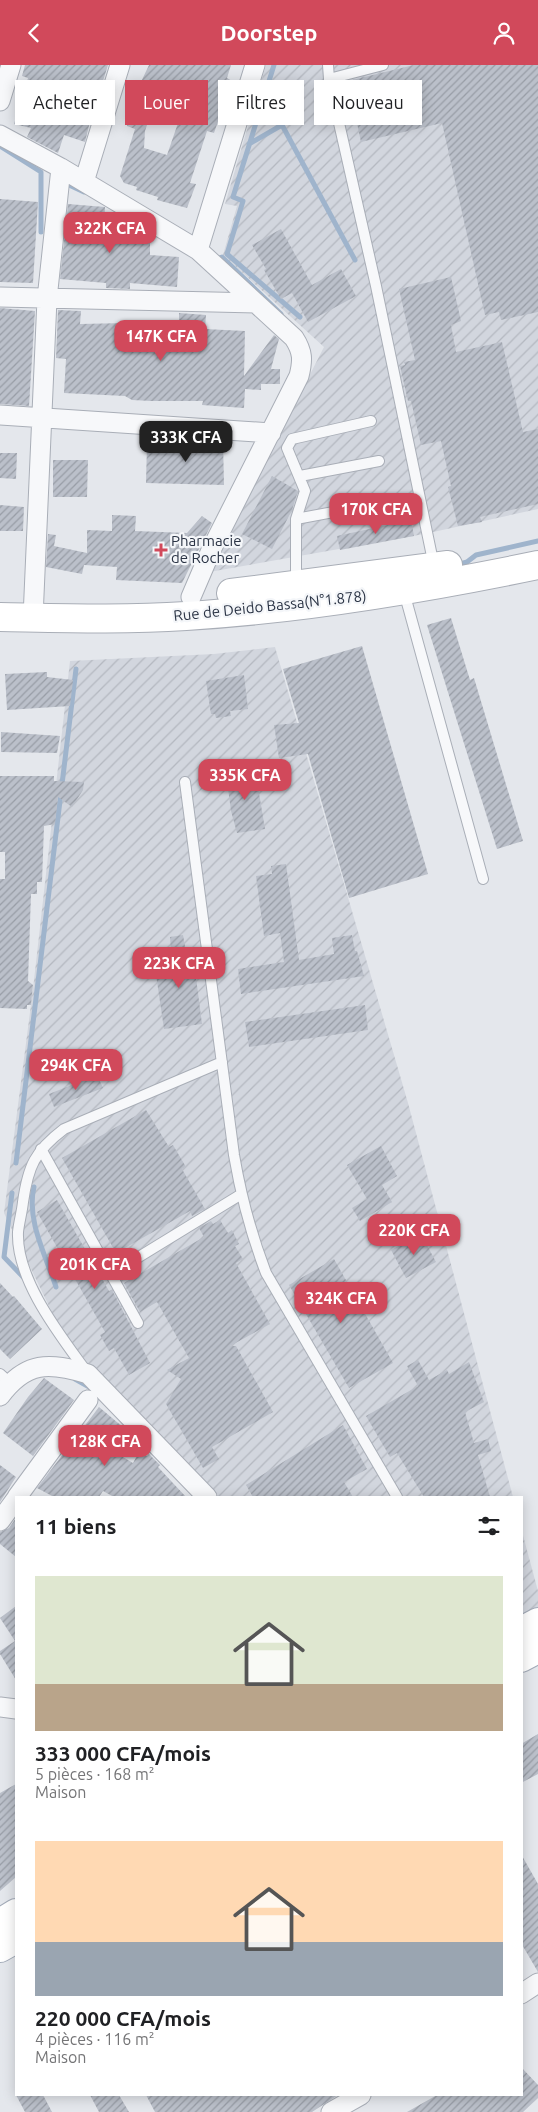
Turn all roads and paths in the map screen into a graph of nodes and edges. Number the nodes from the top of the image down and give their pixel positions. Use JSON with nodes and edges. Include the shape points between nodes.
{"nodes":[{"id":1,"x":10,"y":65,"type":"edge"},
{"id":2,"x":120,"y":65,"type":"edge"},
{"id":3,"x":255,"y":65,"type":"edge"},
{"id":4,"x":328,"y":65,"type":"edge"},
{"id":5,"x":383,"y":65,"type":"edge"},
{"id":6,"x":329,"y":79,"type":"junction"},
{"id":7,"x":0,"y":101,"type":"edge"},
{"id":8,"x":0,"y":135,"type":"edge"},
{"id":9,"x":62,"y":168,"type":"junction"},
{"id":10,"x":84,"y":182,"type":"junction"},
{"id":11,"x":198,"y":250,"type":"junction"},
{"id":12,"x":0,"y":297,"type":"edge"},
{"id":13,"x":47,"y":299,"type":"junction"},
{"id":14,"x":256,"y":303,"type":"junction"},
{"id":15,"x":0,"y":415,"type":"edge"},
{"id":16,"x":42,"y":417,"type":"junction"},
{"id":17,"x":371,"y":421,"type":"dead end"},
{"id":18,"x":271,"y":433,"type":"junction"},
{"id":19,"x":379,"y":461,"type":"dead end"},
{"id":20,"x":300,"y":476,"type":"junction"},
{"id":21,"x":392,"y":501,"type":"dead end"},
{"id":22,"x":296,"y":519,"type":"junction"},
{"id":23,"x":538,"y":547,"type":"edge"},
{"id":24,"x":538,"y":565,"type":"edge"},
{"id":25,"x":437,"y":577,"type":"junction"},
{"id":26,"x":296,"y":585,"type":"junction"},
{"id":27,"x":404,"y":592,"type":"junction"},
{"id":28,"x":191,"y":597,"type":"junction"},
{"id":29,"x":0,"y":599,"type":"edge"},
{"id":30,"x":33,"y":609,"type":"junction"},
{"id":31,"x":0,"y":617,"type":"edge"},
{"id":32,"x":185,"y":782,"type":"dead end"},
{"id":33,"x":482,"y":879,"type":"dead end"},
{"id":34,"x":222,"y":1062,"type":"junction"},
{"id":35,"x":41,"y":1149,"type":"junction"},
{"id":36,"x":240,"y":1195,"type":"junction"},
{"id":37,"x":111,"y":1274,"type":"junction"},
{"id":38,"x":138,"y":1323,"type":"dead end"},
{"id":39,"x":88,"y":1374,"type":"junction"},
{"id":40,"x":3,"y":1384,"type":"edge"},
{"id":41,"x":88,"y":1400,"type":"dead end"},
{"id":42,"x":18,"y":1496,"type":"edge"},
{"id":43,"x":206,"y":1496,"type":"edge"},
{"id":44,"x":396,"y":1496,"type":"edge"},
{"id":45,"x":15,"y":1501,"type":"edge"},
{"id":46,"x":0,"y":1521,"type":"edge"},
{"id":47,"x":538,"y":1622,"type":"edge"},
{"id":48,"x":523,"y":1630,"type":"edge"},
{"id":49,"x":538,"y":1649,"type":"edge"},
{"id":50,"x":523,"y":1657,"type":"edge"},
{"id":51,"x":0,"y":1707,"type":"edge"},
{"id":52,"x":15,"y":1709,"type":"edge"},
{"id":53,"x":15,"y":1914,"type":"edge"},
{"id":54,"x":0,"y":1923,"type":"edge"},
{"id":55,"x":15,"y":1940,"type":"edge"},
{"id":56,"x":0,"y":1948,"type":"edge"},
{"id":57,"x":538,"y":1983,"type":"edge"},
{"id":58,"x":523,"y":1993,"type":"edge"},
{"id":59,"x":359,"y":2096,"type":"edge"},
{"id":60,"x":331,"y":2112,"type":"edge"}],
"edges":[{"from":1,"to":7,"type":"street"},
{"from":2,"to":10,"type":"street"},
{"from":3,"to":11,"type":"street"},
{"from":4,"to":6,"type":"lane"},
{"from":5,"to":6,"type":"lane"},
{"from":6,"to":25,"type":"lane"},
{"from":8,"to":9,"type":"street"},
{"from":9,"to":10,"type":"street"},
{"from":9,"to":13,"type":"street"},
{"from":10,"to":11,"type":"street"},
{"from":11,"to":14,"type":"street"},
{"from":12,"to":13,"type":"street"},
{"from":13,"to":14,"type":"street"},
{"from":13,"to":16,"type":"street"},
{"from":14,"to":18,"type":"street","via":[[294,338],[301,349],[303,362],[299,377]]},
{"from":15,"to":16,"type":"street"},
{"from":16,"to":18,"type":"street"},
{"from":16,"to":30,"type":"street"},
{"from":17,"to":20,"type":"lane","via":[[292,439],[287,448]]},
{"from":18,"to":28,"type":"street"},
{"from":19,"to":20,"type":"lane"},
{"from":20,"to":22,"type":"lane","via":[[305,491]]},
{"from":21,"to":22,"type":"lane"},
{"from":22,"to":26,"type":"lane"},
{"from":23,"to":25,"type":"main road"},
{"from":24,"to":25,"type":"main road","name":"Rue de Deido Bassa(N°1.878)"},
{"from":25,"to":26,"type":"main road"},
{"from":25,"to":27,"type":"main road","name":"Rue de Deido Bassa(N°1.878)"},
{"from":26,"to":28,"type":"main road"},
{"from":27,"to":30,"type":"main road","name":"Rue de Deido Bassa(N°1.878)","via":[[183,616]]},
{"from":27,"to":33,"type":"lane"},
{"from":28,"to":30,"type":"main road"},
{"from":29,"to":30,"type":"main road"},
{"from":30,"to":31,"type":"main road","name":"Rue de Deido Bassa(N°1.878)"},
{"from":32,"to":34,"type":"lane"},
{"from":34,"to":35,"type":"lane","via":[[64,1129]]},
{"from":34,"to":36,"type":"lane"},
{"from":35,"to":37,"type":"lane"},
{"from":35,"to":39,"type":"lane","via":[[34,1159],[26,1185],[18,1234],[23,1263],[46,1313]]},
{"from":36,"to":37,"type":"lane"},
{"from":36,"to":44,"type":"lane","via":[[250,1233],[266,1273]]},
{"from":37,"to":38,"type":"lane"},
{"from":39,"to":40,"type":"street","via":[[46,1365],[26,1371]]},
{"from":39,"to":43,"type":"street"},
{"from":41,"to":42,"type":"street"},
{"from":45,"to":46,"type":"street"},
{"from":47,"to":48,"type":"main road"},
{"from":49,"to":50,"type":"main road"},
{"from":51,"to":52,"type":"street"},
{"from":53,"to":54,"type":"main road"},
{"from":55,"to":56,"type":"main road"},
{"from":57,"to":58,"type":"street"},
{"from":59,"to":60,"type":"street"}]}
